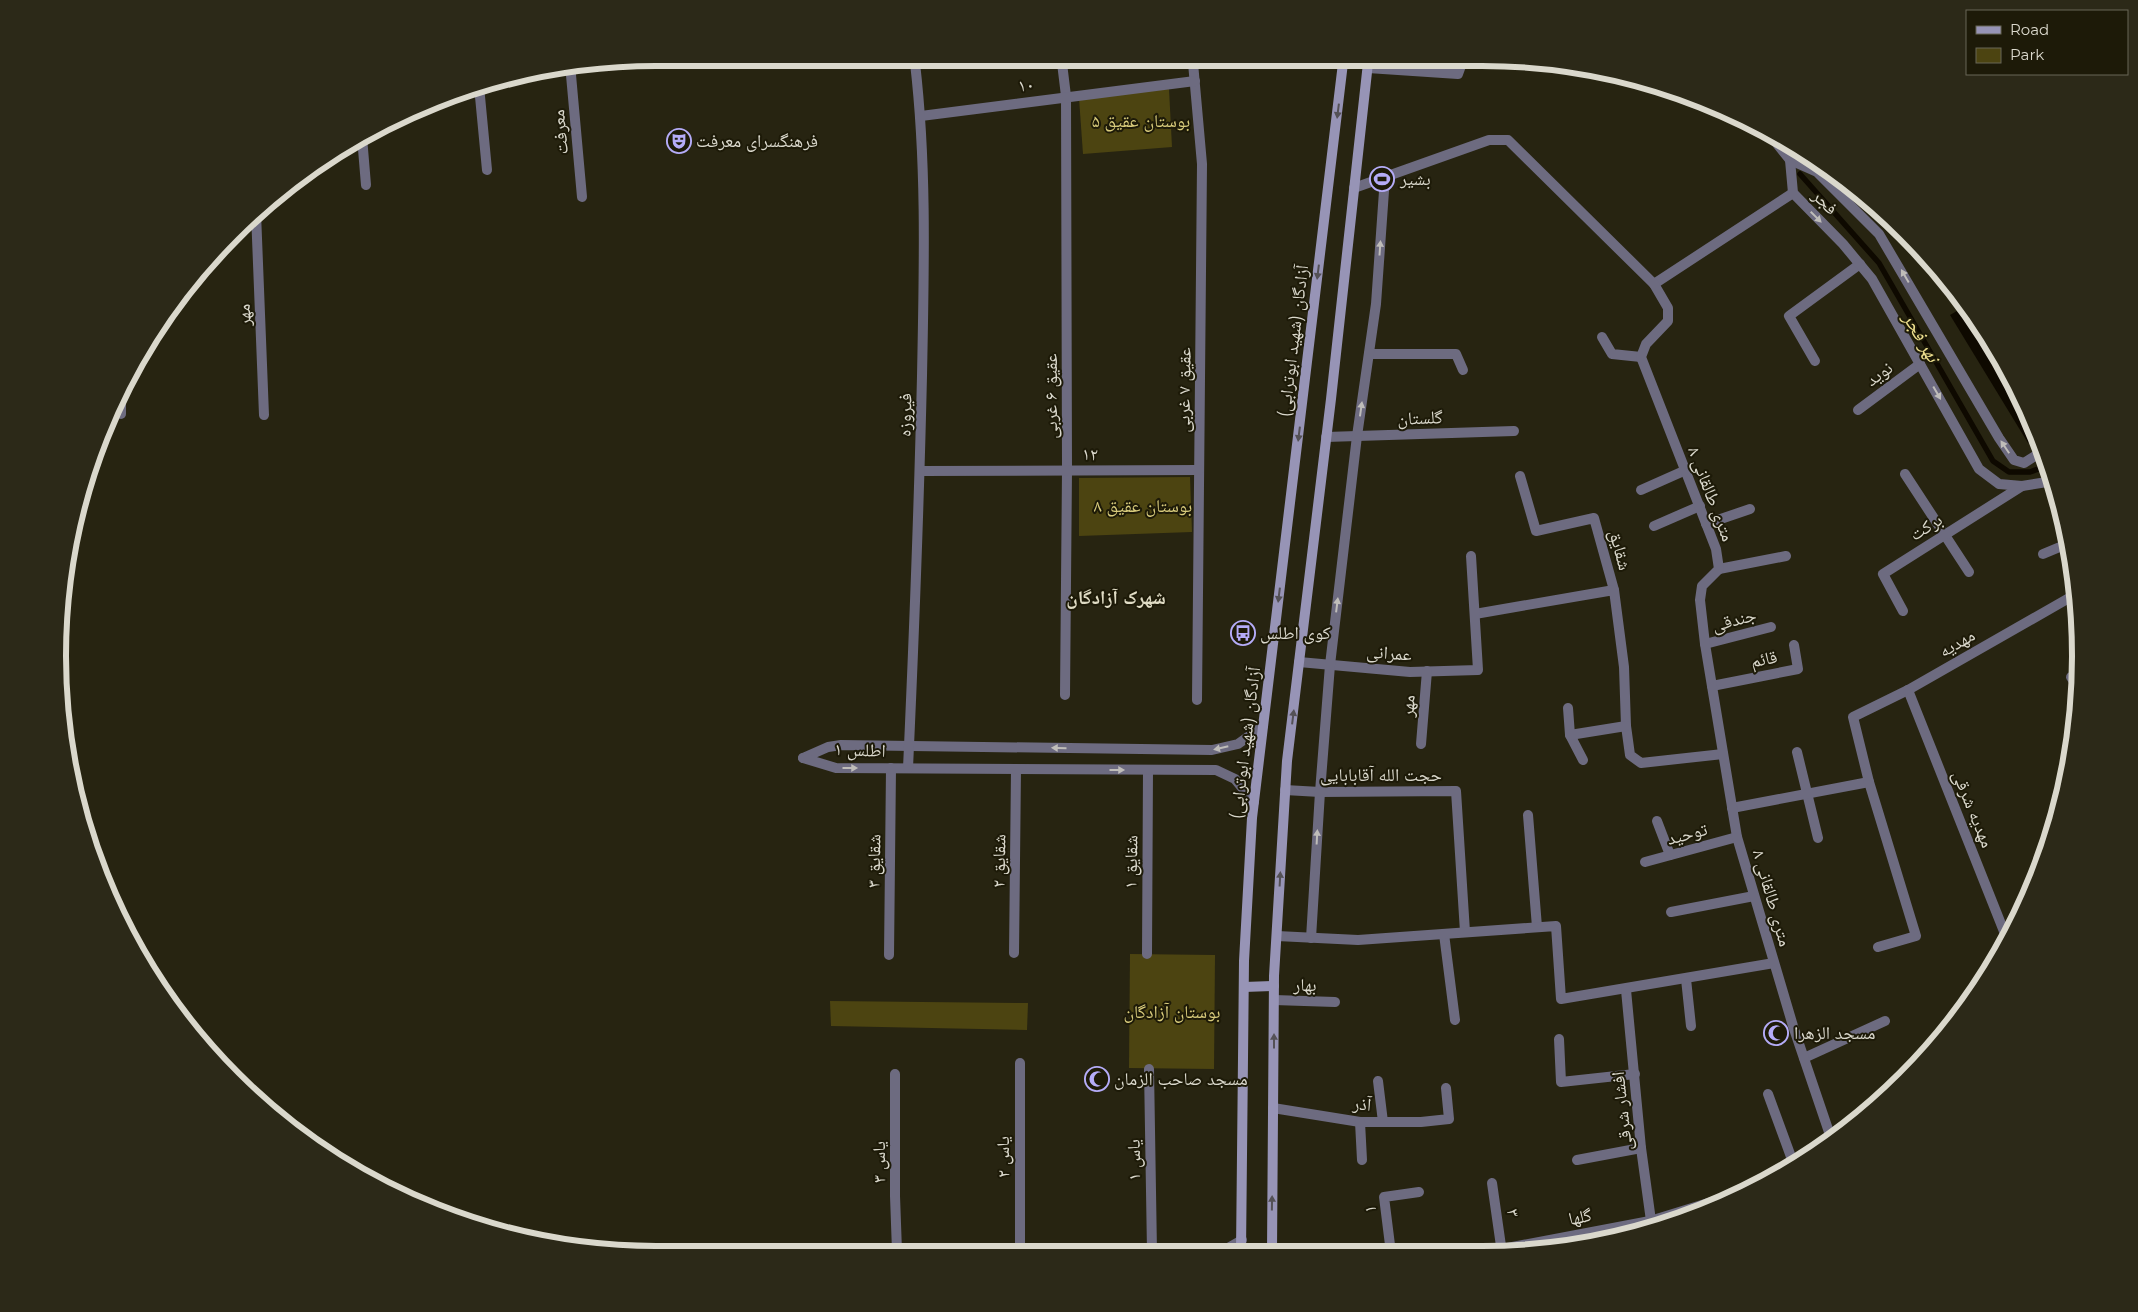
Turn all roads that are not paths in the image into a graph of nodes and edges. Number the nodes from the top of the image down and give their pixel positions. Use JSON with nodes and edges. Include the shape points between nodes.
{"nodes":[{"id":1,"x":915,"y":66,"type":"edge"},
{"id":2,"x":1062,"y":66,"type":"edge"},
{"id":3,"x":1193,"y":66,"type":"edge"},
{"id":4,"x":1343,"y":66,"type":"edge"},
{"id":5,"x":1368,"y":66,"type":"edge"},
{"id":6,"x":1378,"y":66,"type":"edge"},
{"id":7,"x":1461,"y":66,"type":"edge"},
{"id":8,"x":571,"y":73,"type":"edge"},
{"id":9,"x":1195,"y":81,"type":"junction"},
{"id":10,"x":480,"y":94,"type":"edge"},
{"id":11,"x":1066,"y":96,"type":"junction"},
{"id":12,"x":921,"y":116,"type":"junction"},
{"id":13,"x":363,"y":144,"type":"edge"},
{"id":14,"x":1779,"y":146,"type":"edge"},
{"id":15,"x":1795,"y":157,"type":"edge"},
{"id":16,"x":1790,"y":160,"type":"junction"},
{"id":17,"x":487,"y":170,"type":"dead end"},
{"id":18,"x":1385,"y":177,"type":"junction"},
{"id":19,"x":366,"y":185,"type":"dead end"},
{"id":20,"x":1354,"y":188,"type":"junction"},
{"id":21,"x":1793,"y":192,"type":"junction"},
{"id":22,"x":582,"y":197,"type":"dead end"},
{"id":23,"x":253,"y":226,"type":"edge"},
{"id":24,"x":1860,"y":264,"type":"junction"},
{"id":25,"x":1654,"y":284,"type":"junction"},
{"id":26,"x":1602,"y":337,"type":"dead end"},
{"id":27,"x":1369,"y":354,"type":"junction"},
{"id":28,"x":1641,"y":356,"type":"junction"},
{"id":29,"x":1815,"y":361,"type":"dead end"},
{"id":30,"x":1920,"y":364,"type":"junction"},
{"id":31,"x":1462,"y":370,"type":"dead end"},
{"id":32,"x":120,"y":410,"type":"edge"},
{"id":33,"x":1858,"y":410,"type":"dead end"},
{"id":34,"x":120,"y":414,"type":"dead end"},
{"id":35,"x":264,"y":415,"type":"dead end"},
{"id":36,"x":1514,"y":431,"type":"dead end"},
{"id":37,"x":1357,"y":436,"type":"junction"},
{"id":38,"x":1326,"y":437,"type":"junction"},
{"id":39,"x":2036,"y":455,"type":"edge"},
{"id":40,"x":1067,"y":470,"type":"junction"},
{"id":41,"x":1199,"y":470,"type":"junction"},
{"id":42,"x":1686,"y":470,"type":"junction"},
{"id":43,"x":920,"y":471,"type":"junction"},
{"id":44,"x":1905,"y":474,"type":"dead end"},
{"id":45,"x":1520,"y":476,"type":"dead end"},
{"id":46,"x":2045,"y":482,"type":"edge"},
{"id":47,"x":2022,"y":486,"type":"junction"},
{"id":48,"x":1641,"y":490,"type":"dead end"},
{"id":49,"x":1700,"y":506,"type":"junction"},
{"id":50,"x":1750,"y":509,"type":"dead end"},
{"id":51,"x":1706,"y":524,"type":"junction"},
{"id":52,"x":1654,"y":526,"type":"dead end"},
{"id":53,"x":1944,"y":535,"type":"junction"},
{"id":54,"x":2061,"y":547,"type":"edge"},
{"id":55,"x":2043,"y":554,"type":"dead end"},
{"id":56,"x":1471,"y":556,"type":"dead end"},
{"id":57,"x":1786,"y":556,"type":"dead end"},
{"id":58,"x":1719,"y":569,"type":"junction"},
{"id":59,"x":1969,"y":572,"type":"dead end"},
{"id":60,"x":1614,"y":590,"type":"junction"},
{"id":61,"x":2069,"y":598,"type":"edge"},
{"id":62,"x":1903,"y":611,"type":"dead end"},
{"id":63,"x":1475,"y":614,"type":"junction"},
{"id":64,"x":1771,"y":627,"type":"dead end"},
{"id":65,"x":1705,"y":644,"type":"junction"},
{"id":66,"x":1794,"y":645,"type":"dead end"},
{"id":67,"x":1299,"y":662,"type":"junction"},
{"id":68,"x":1330,"y":665,"type":"junction"},
{"id":69,"x":1427,"y":671,"type":"junction"},
{"id":70,"x":1712,"y":686,"type":"junction"},
{"id":71,"x":1908,"y":690,"type":"junction"},
{"id":72,"x":1065,"y":696,"type":"dead end"},
{"id":73,"x":1196,"y":700,"type":"dead end"},
{"id":74,"x":1568,"y":708,"type":"dead end"},
{"id":75,"x":1263,"y":726,"type":"junction"},
{"id":76,"x":1626,"y":726,"type":"junction"},
{"id":77,"x":1570,"y":735,"type":"junction"},
{"id":78,"x":1421,"y":744,"type":"dead end"},
{"id":79,"x":909,"y":746,"type":"junction"},
{"id":80,"x":1797,"y":752,"type":"dead end"},
{"id":81,"x":1723,"y":754,"type":"junction"},
{"id":82,"x":1583,"y":760,"type":"dead end"},
{"id":83,"x":891,"y":768,"type":"junction"},
{"id":84,"x":908,"y":768,"type":"junction"},
{"id":85,"x":1016,"y":769,"type":"junction"},
{"id":86,"x":1148,"y":770,"type":"junction"},
{"id":87,"x":1869,"y":782,"type":"junction"},
{"id":88,"x":1286,"y":790,"type":"junction"},
{"id":89,"x":1320,"y":792,"type":"junction"},
{"id":90,"x":1808,"y":794,"type":"junction"},
{"id":91,"x":1254,"y":802,"type":"junction"},
{"id":92,"x":1732,"y":808,"type":"junction"},
{"id":93,"x":1528,"y":815,"type":"dead end"},
{"id":94,"x":1657,"y":821,"type":"dead end"},
{"id":95,"x":1737,"y":837,"type":"junction"},
{"id":96,"x":1818,"y":838,"type":"dead end"},
{"id":97,"x":1670,"y":855,"type":"junction"},
{"id":98,"x":1646,"y":862,"type":"dead end"},
{"id":99,"x":1754,"y":896,"type":"junction"},
{"id":100,"x":1671,"y":912,"type":"dead end"},
{"id":101,"x":1537,"y":927,"type":"junction"},
{"id":102,"x":2004,"y":931,"type":"edge"},
{"id":103,"x":1466,"y":932,"type":"junction"},
{"id":104,"x":1444,"y":934,"type":"junction"},
{"id":105,"x":1277,"y":936,"type":"junction"},
{"id":106,"x":1311,"y":938,"type":"junction"},
{"id":107,"x":1878,"y":947,"type":"dead end"},
{"id":108,"x":889,"y":954,"type":"dead end"},
{"id":109,"x":1014,"y":954,"type":"dead end"},
{"id":110,"x":1147,"y":954,"type":"dead end"},
{"id":111,"x":1774,"y":963,"type":"junction"},
{"id":112,"x":1686,"y":979,"type":"junction"},
{"id":113,"x":1274,"y":986,"type":"junction"},
{"id":114,"x":1244,"y":987,"type":"junction"},
{"id":115,"x":1626,"y":990,"type":"junction"},
{"id":116,"x":1274,"y":1000,"type":"junction"},
{"id":117,"x":1335,"y":1002,"type":"dead end"},
{"id":118,"x":1455,"y":1020,"type":"dead end"},
{"id":119,"x":1885,"y":1021,"type":"dead end"},
{"id":120,"x":1692,"y":1026,"type":"dead end"},
{"id":121,"x":1559,"y":1039,"type":"dead end"},
{"id":122,"x":1804,"y":1058,"type":"junction"},
{"id":123,"x":1020,"y":1063,"type":"dead end"},
{"id":124,"x":1149,"y":1069,"type":"dead end"},
{"id":125,"x":895,"y":1074,"type":"dead end"},
{"id":126,"x":1635,"y":1074,"type":"junction"},
{"id":127,"x":1378,"y":1081,"type":"dead end"},
{"id":128,"x":1446,"y":1088,"type":"dead end"},
{"id":129,"x":1768,"y":1094,"type":"dead end"},
{"id":130,"x":1273,"y":1108,"type":"junction"},
{"id":131,"x":1360,"y":1122,"type":"junction"},
{"id":132,"x":1383,"y":1122,"type":"junction"},
{"id":133,"x":1829,"y":1132,"type":"edge"},
{"id":134,"x":1642,"y":1148,"type":"junction"},
{"id":135,"x":1791,"y":1158,"type":"edge"},
{"id":136,"x":1362,"y":1160,"type":"dead end"},
{"id":137,"x":1576,"y":1160,"type":"dead end"},
{"id":138,"x":1492,"y":1183,"type":"dead end"},
{"id":139,"x":1419,"y":1192,"type":"dead end"},
{"id":140,"x":1651,"y":1221,"type":"edge"},
{"id":141,"x":1604,"y":1232,"type":"edge"},
{"id":142,"x":1242,"y":1240,"type":"junction"},
{"id":143,"x":1556,"y":1241,"type":"edge"},
{"id":144,"x":1501,"y":1245,"type":"edge"},
{"id":145,"x":897,"y":1246,"type":"edge"},
{"id":146,"x":1020,"y":1246,"type":"edge"},
{"id":147,"x":1152,"y":1246,"type":"edge"},
{"id":148,"x":1232,"y":1246,"type":"edge"},
{"id":149,"x":1242,"y":1246,"type":"edge"},
{"id":150,"x":1272,"y":1246,"type":"edge"},
{"id":151,"x":1390,"y":1246,"type":"edge"}],
"edges":[{"from":1,"to":12,"type":"street","name":"فیروزه"},
{"from":2,"to":11,"type":"street","name":"عقیق ۶ غربی"},
{"from":3,"to":9,"type":"street","name":"عقیق ۷ غربی"},
{"from":4,"to":75,"type":"main road","name":"آزادگان (شهید ابوترابی)","one_way":true},
{"from":5,"to":20,"type":"main road"},
{"from":6,"to":7,"type":"street","via":[[1458,74]]},
{"from":8,"to":22,"type":"street","name":"معرفت"},
{"from":9,"to":11,"type":"street","name":"۱۰"},
{"from":9,"to":41,"type":"street","name":"عقیق ۷ غربی","via":[[1202,164]]},
{"from":10,"to":17,"type":"street"},
{"from":11,"to":12,"type":"street","name":"۱۰"},
{"from":11,"to":40,"type":"street","name":"عقیق ۶ غربی"},
{"from":12,"to":43,"type":"street","name":"فیروزه","via":[[924,300]]},
{"from":13,"to":19,"type":"street"},
{"from":14,"to":16,"type":"street"},
{"from":15,"to":16,"type":"street"},
{"from":16,"to":21,"type":"street","name":"فجر"},
{"from":39,"to":16,"type":"street","name":"فجر","one_way":true,"via":[[2024,463],[2014,460],[1879,234],[1817,172]]},
{"from":18,"to":20,"type":"street"},
{"from":18,"to":25,"type":"street","via":[[1489,140],[1508,140]]},
{"from":27,"to":18,"type":"street","one_way":true},
{"from":20,"to":38,"type":"main road"},
{"from":21,"to":24,"type":"street","name":"فجر","one_way":true},
{"from":21,"to":25,"type":"street"},
{"from":23,"to":35,"type":"street","name":"مهر"},
{"from":24,"to":29,"type":"street","via":[[1789,316]]},
{"from":24,"to":30,"type":"street","name":"فجر","via":[[1872,279]]},
{"from":25,"to":28,"type":"street","via":[[1668,308],[1668,321],[1646,344]]},
{"from":26,"to":28,"type":"street","via":[[1612,354]]},
{"from":27,"to":31,"type":"street","via":[[1456,354]]},
{"from":37,"to":27,"type":"street","one_way":true},
{"from":28,"to":42,"type":"street","name":"۸ متری طالقانی"},
{"from":30,"to":33,"type":"street","name":"نوید"},
{"from":30,"to":47,"type":"street","name":"فجر","one_way":true,"via":[[1980,469],[1999,484]]},
{"from":32,"to":34,"type":"street"},
{"from":36,"to":37,"type":"street","name":"گلستان"},
{"from":37,"to":38,"type":"street","name":"گلستان"},
{"from":68,"to":37,"type":"street","one_way":true},
{"from":38,"to":67,"type":"main road"},
{"from":40,"to":41,"type":"street","name":"۱۲"},
{"from":40,"to":43,"type":"street","name":"۱۲"},
{"from":40,"to":72,"type":"street","name":"عقیق ۶ غربی"},
{"from":41,"to":73,"type":"street","name":"عقیق ۷ غربی"},
{"from":42,"to":48,"type":"street"},
{"from":42,"to":49,"type":"street","name":"۸ متری طالقانی"},
{"from":43,"to":79,"type":"street","name":"فیروزه"},
{"from":44,"to":53,"type":"street"},
{"from":45,"to":60,"type":"street","name":"شقایق","via":[[1536,531],[1594,518]]},
{"from":46,"to":47,"type":"street","name":"فجر"},
{"from":47,"to":53,"type":"street","name":"برکت"},
{"from":49,"to":51,"type":"street","name":"۸ متری طالقانی"},
{"from":49,"to":52,"type":"street"},
{"from":50,"to":51,"type":"street"},
{"from":51,"to":58,"type":"street","name":"۸ متری طالقانی","via":[[1716,549]]},
{"from":53,"to":59,"type":"street"},
{"from":53,"to":62,"type":"street","name":"برکت","via":[[1883,574]]},
{"from":54,"to":55,"type":"street"},
{"from":56,"to":63,"type":"street"},
{"from":57,"to":58,"type":"street"},
{"from":58,"to":65,"type":"street","name":"۸ متری طالقانی","via":[[1702,586],[1700,600]]},
{"from":60,"to":63,"type":"street"},
{"from":60,"to":76,"type":"street","via":[[1624,667]]},
{"from":61,"to":71,"type":"street","name":"مهدیه"},
{"from":63,"to":69,"type":"street","name":"عمرانی","via":[[1478,670]]},
{"from":64,"to":65,"type":"street","name":"جندقی"},
{"from":65,"to":70,"type":"street","name":"۸ متری طالقانی"},
{"from":66,"to":70,"type":"street","name":"قائم","via":[[1798,669]]},
{"from":67,"to":68,"type":"street","name":"عمرانی"},
{"from":88,"to":67,"type":"main road","one_way":true},
{"from":68,"to":69,"type":"street","name":"عمرانی"},
{"from":68,"to":89,"type":"street"},
{"from":69,"to":78,"type":"street","name":"مهر"},
{"from":70,"to":81,"type":"street","name":"۸ متری طالقانی"},
{"from":71,"to":87,"type":"street","name":"مهدیه","via":[[1853,717]]},
{"from":71,"to":102,"type":"street","name":"مهدیه شرقی"},
{"from":74,"to":77,"type":"street"},
{"from":75,"to":79,"type":"street","name":"اطلس ۱","one_way":true,"via":[[1238,744],[1212,750]]},
{"from":75,"to":91,"type":"main road","name":"آزادگان (شهید ابوترابی)"},
{"from":76,"to":77,"type":"street"},
{"from":76,"to":81,"type":"street","via":[[1630,755],[1641,763]]},
{"from":77,"to":82,"type":"street"},
{"from":79,"to":83,"type":"street","name":"اطلس ۱","one_way":true,"via":[[840,745],[803,758],[836,768]]},
{"from":79,"to":84,"type":"street","name":"فیروزه"},
{"from":80,"to":90,"type":"street"},
{"from":81,"to":92,"type":"street","name":"۸ متری طالقانی"},
{"from":83,"to":84,"type":"street","name":"اطلس ۱"},
{"from":83,"to":108,"type":"street","name":"شقایق ۳"},
{"from":84,"to":85,"type":"street","name":"اطلس ۱"},
{"from":85,"to":86,"type":"street","name":"اطلس ۱","one_way":true},
{"from":85,"to":109,"type":"street","name":"شقایق ۲"},
{"from":86,"to":91,"type":"street","name":"اطلس ۱","via":[[1216,770],[1234,779]]},
{"from":86,"to":110,"type":"street","name":"شقایق ۱"},
{"from":87,"to":90,"type":"street"},
{"from":87,"to":107,"type":"street","via":[[1916,936]]},
{"from":88,"to":89,"type":"street","name":"حجت الله آقابابایی"},
{"from":105,"to":88,"type":"main road","one_way":true},
{"from":89,"to":103,"type":"street","name":"حجت الله آقابابایی","via":[[1456,791]]},
{"from":106,"to":89,"type":"street","one_way":true},
{"from":90,"to":92,"type":"street"},
{"from":90,"to":96,"type":"street"},
{"from":91,"to":114,"type":"main road","name":"آزادگان (شهید ابوترابی)"},
{"from":92,"to":95,"type":"street","name":"۸ متری طالقانی"},
{"from":93,"to":101,"type":"street"},
{"from":94,"to":97,"type":"street"},
{"from":95,"to":97,"type":"street","name":"توحید"},
{"from":95,"to":99,"type":"street","name":"۸ متری طالقانی"},
{"from":97,"to":98,"type":"street","name":"توحید"},
{"from":99,"to":100,"type":"street"},
{"from":99,"to":111,"type":"street","name":"۸ متری طالقانی"},
{"from":101,"to":103,"type":"street"},
{"from":101,"to":115,"type":"street","via":[[1556,926],[1561,999]]},
{"from":103,"to":104,"type":"street"},
{"from":104,"to":106,"type":"street","via":[[1358,940]]},
{"from":104,"to":118,"type":"street"},
{"from":105,"to":106,"type":"street"},
{"from":105,"to":113,"type":"main road"},
{"from":111,"to":112,"type":"street"},
{"from":111,"to":122,"type":"street","name":"۸ متری طالقانی"},
{"from":112,"to":115,"type":"street"},
{"from":112,"to":120,"type":"street"},
{"from":113,"to":114,"type":"main road"},
{"from":113,"to":116,"type":"main road"},
{"from":114,"to":142,"type":"main road","name":"آزادگان (شهید ابوترابی)"},
{"from":115,"to":126,"type":"street","name":"افشار شرقی"},
{"from":116,"to":117,"type":"street","name":"بهار"},
{"from":130,"to":116,"type":"main road","one_way":true},
{"from":119,"to":122,"type":"street"},
{"from":121,"to":126,"type":"street","via":[[1561,1082]]},
{"from":122,"to":133,"type":"street","name":"۸ متری طالقانی"},
{"from":123,"to":146,"type":"street","name":"یاس ۲"},
{"from":124,"to":147,"type":"street","name":"یاس ۱"},
{"from":125,"to":145,"type":"street","name":"یاس ۳"},
{"from":126,"to":134,"type":"street","name":"افشار شرقی"},
{"from":127,"to":132,"type":"street"},
{"from":128,"to":132,"type":"street","name":"آذر","via":[[1449,1119]]},
{"from":129,"to":135,"type":"street"},
{"from":130,"to":131,"type":"street","name":"آذر"},
{"from":150,"to":130,"type":"main road","one_way":true},
{"from":131,"to":132,"type":"street","name":"آذر"},
{"from":131,"to":136,"type":"street"},
{"from":134,"to":137,"type":"street"},
{"from":134,"to":140,"type":"street","name":"افشار شرقی"},
{"from":138,"to":144,"type":"street","name":"۳"},
{"from":139,"to":151,"type":"street","name":"۱","via":[[1384,1198]]},
{"from":141,"to":143,"type":"street","name":"گلها"},
{"from":142,"to":148,"type":"street"},
{"from":142,"to":149,"type":"main road","name":"آزادگان (شهید ابوترابی)"}]}
